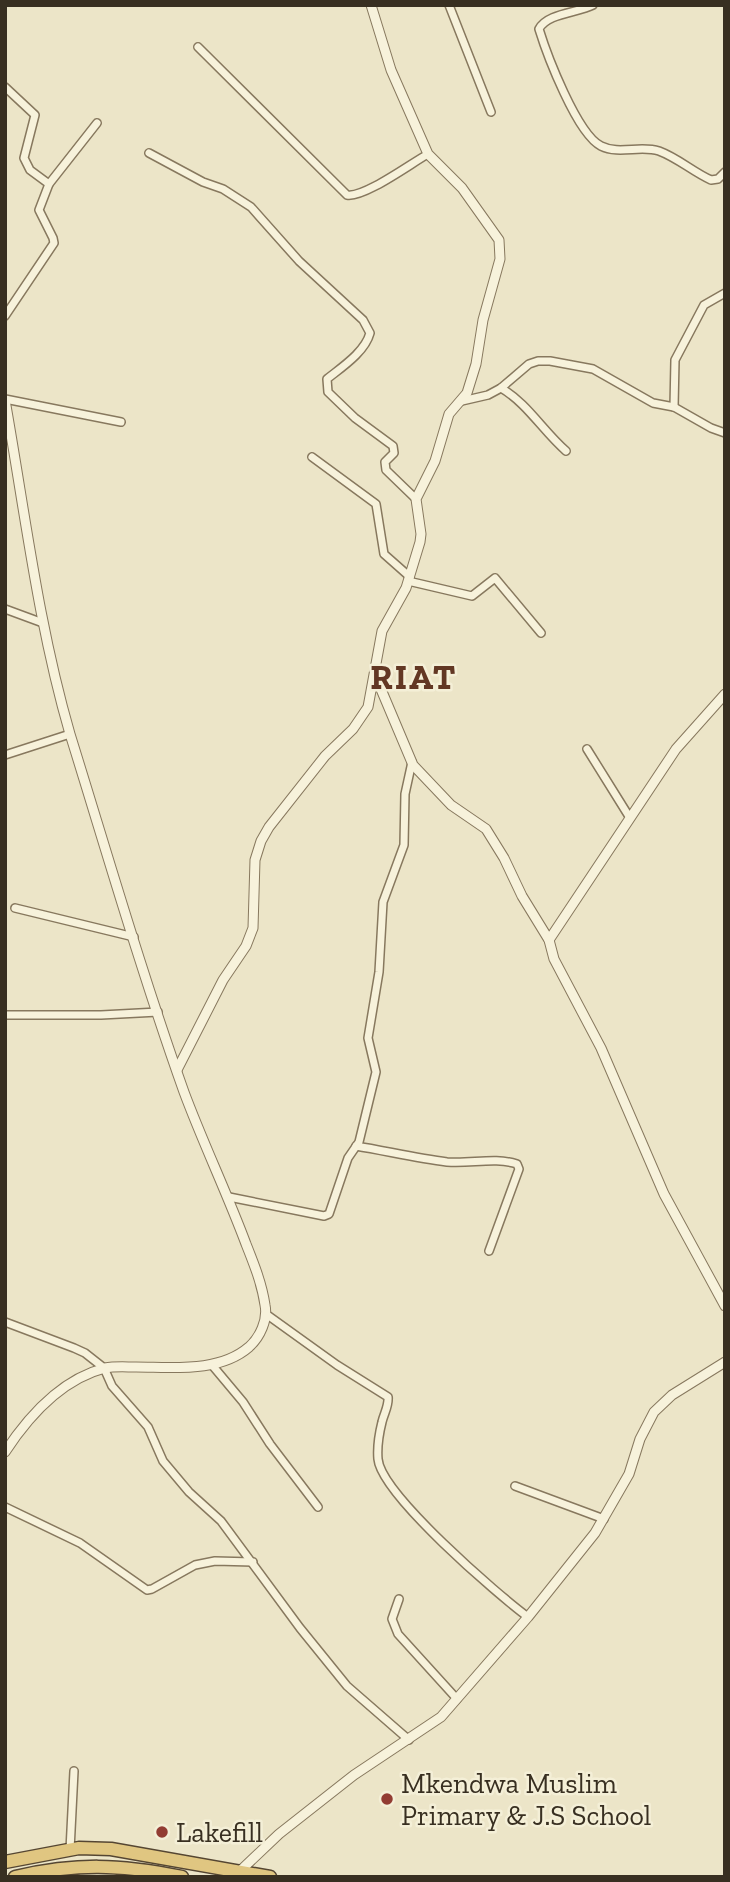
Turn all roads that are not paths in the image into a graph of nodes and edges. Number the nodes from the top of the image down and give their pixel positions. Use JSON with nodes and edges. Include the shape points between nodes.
{"nodes":[{"id":1,"x":371,"y":5,"type":"edge"},
{"id":2,"x":449,"y":5,"type":"edge"},
{"id":3,"x":593,"y":5,"type":"edge"},
{"id":4,"x":198,"y":47,"type":"dead end"},
{"id":5,"x":5,"y":87,"type":"edge"},
{"id":6,"x":491,"y":112,"type":"dead end"},
{"id":7,"x":97,"y":123,"type":"dead end"},
{"id":8,"x":149,"y":153,"type":"dead end"},
{"id":9,"x":428,"y":154,"type":"junction"},
{"id":10,"x":725,"y":172,"type":"edge"},
{"id":11,"x":48,"y":184,"type":"junction"},
{"id":12,"x":725,"y":293,"type":"edge"},
{"id":13,"x":5,"y":316,"type":"edge"},
{"id":14,"x":501,"y":388,"type":"junction"},
{"id":15,"x":5,"y":400,"type":"edge"},
{"id":16,"x":462,"y":401,"type":"junction"},
{"id":17,"x":674,"y":407,"type":"junction"},
{"id":18,"x":121,"y":422,"type":"dead end"},
{"id":19,"x":725,"y":433,"type":"edge"},
{"id":20,"x":566,"y":451,"type":"dead end"},
{"id":21,"x":312,"y":457,"type":"dead end"},
{"id":22,"x":416,"y":499,"type":"junction"},
{"id":23,"x":409,"y":579,"type":"junction"},
{"id":24,"x":5,"y":609,"type":"edge"},
{"id":25,"x":43,"y":623,"type":"junction"},
{"id":26,"x":541,"y":634,"type":"dead end"},
{"id":27,"x":373,"y":672,"type":"junction"},
{"id":28,"x":725,"y":694,"type":"edge"},
{"id":29,"x":70,"y":734,"type":"junction"},
{"id":30,"x":587,"y":748,"type":"dead end"},
{"id":31,"x":5,"y":755,"type":"edge"},
{"id":32,"x":412,"y":762,"type":"junction"},
{"id":33,"x":630,"y":818,"type":"junction"},
{"id":34,"x":15,"y":908,"type":"dead end"},
{"id":35,"x":134,"y":937,"type":"junction"},
{"id":36,"x":549,"y":940,"type":"junction"},
{"id":37,"x":158,"y":1012,"type":"junction"},
{"id":38,"x":5,"y":1015,"type":"edge"},
{"id":39,"x":177,"y":1070,"type":"junction"},
{"id":40,"x":356,"y":1146,"type":"junction"},
{"id":41,"x":229,"y":1197,"type":"junction"},
{"id":42,"x":489,"y":1251,"type":"dead end"},
{"id":43,"x":725,"y":1306,"type":"edge"},
{"id":44,"x":266,"y":1314,"type":"junction"},
{"id":45,"x":5,"y":1322,"type":"edge"},
{"id":46,"x":725,"y":1362,"type":"edge"},
{"id":47,"x":212,"y":1365,"type":"junction"},
{"id":48,"x":104,"y":1368,"type":"junction"},
{"id":49,"x":5,"y":1452,"type":"edge"},
{"id":50,"x":514,"y":1486,"type":"dead end"},
{"id":51,"x":5,"y":1507,"type":"edge"},
{"id":52,"x":318,"y":1507,"type":"dead end"},
{"id":53,"x":604,"y":1519,"type":"junction"},
{"id":54,"x":253,"y":1562,"type":"junction"},
{"id":55,"x":399,"y":1599,"type":"dead end"},
{"id":56,"x":528,"y":1617,"type":"junction"},
{"id":57,"x":457,"y":1699,"type":"junction"},
{"id":58,"x":409,"y":1740,"type":"junction"},
{"id":59,"x":74,"y":1771,"type":"dead end"},
{"id":60,"x":70,"y":1850,"type":"junction"},
{"id":61,"x":5,"y":1862,"type":"edge"},
{"id":62,"x":240,"y":1871,"type":"junction"},
{"id":63,"x":15,"y":1877,"type":"edge"},
{"id":64,"x":182,"y":1877,"type":"edge"},
{"id":65,"x":270,"y":1877,"type":"edge"}],
"edges":[{"from":1,"to":9,"type":"street","via":[[391,70]]},
{"from":2,"to":6,"type":"street"},
{"from":3,"to":10,"type":"street","via":[[549,19],[539,29],[559,82],[592,139],[609,149],[657,150],[711,180]]},
{"from":4,"to":9,"type":"street","via":[[347,195],[365,192]]},
{"from":5,"to":11,"type":"street","via":[[35,115],[24,158],[30,170]]},
{"from":7,"to":11,"type":"street"},
{"from":8,"to":22,"type":"street","via":[[251,207],[299,261],[363,320],[369,339],[327,379],[328,392],[393,446],[386,470]]},
{"from":9,"to":16,"type":"street","via":[[462,188],[499,240],[500,259],[476,364]]},
{"from":11,"to":13,"type":"street","via":[[38,210],[54,243]]},
{"from":12,"to":17,"type":"street","via":[[704,305],[675,360]]},
{"from":14,"to":16,"type":"street"},
{"from":14,"to":17,"type":"street","via":[[529,364],[550,361],[593,369],[653,403]]},
{"from":14,"to":20,"type":"street"},
{"from":15,"to":18,"type":"street"},
{"from":15,"to":25,"type":"street"},
{"from":16,"to":22,"type":"street","via":[[449,414],[435,461]]},
{"from":17,"to":19,"type":"street"},
{"from":21,"to":23,"type":"street","via":[[376,504],[384,554]]},
{"from":22,"to":23,"type":"street","via":[[421,534]]},
{"from":23,"to":26,"type":"street","via":[[474,596],[495,578]]},
{"from":23,"to":27,"type":"street","via":[[382,631]]},
{"from":24,"to":25,"type":"street"},
{"from":25,"to":29,"type":"street"},
{"from":27,"to":32,"type":"street"},
{"from":27,"to":39,"type":"street","via":[[368,707],[261,841],[255,860],[250,938]]},
{"from":28,"to":33,"type":"street","via":[[676,749]]},
{"from":29,"to":31,"type":"street"},
{"from":29,"to":35,"type":"street"},
{"from":30,"to":33,"type":"street"},
{"from":32,"to":36,"type":"street","via":[[450,805],[486,829]]},
{"from":32,"to":40,"type":"street","via":[[405,794],[404,845],[383,902],[369,1038],[376,1072]]},
{"from":33,"to":36,"type":"street"},
{"from":34,"to":35,"type":"street"},
{"from":35,"to":37,"type":"street"},
{"from":36,"to":43,"type":"street","via":[[664,1194]]},
{"from":37,"to":38,"type":"street"},
{"from":37,"to":39,"type":"street"},
{"from":39,"to":41,"type":"street"},
{"from":40,"to":41,"type":"street","via":[[327,1216]]},
{"from":40,"to":42,"type":"street","via":[[448,1162],[517,1164]]},
{"from":41,"to":44,"type":"street","via":[[260,1281]]},
{"from":44,"to":47,"type":"street","via":[[248,1348]]},
{"from":44,"to":56,"type":"street","via":[[386,1394],[389,1399],[379,1437],[382,1470],[426,1526]]},
{"from":45,"to":48,"type":"street","via":[[85,1353]]},
{"from":46,"to":53,"type":"street","via":[[654,1412],[629,1474]]},
{"from":47,"to":48,"type":"street"},
{"from":47,"to":52,"type":"street"},
{"from":48,"to":49,"type":"street","via":[[57,1394],[20,1429]]},
{"from":48,"to":54,"type":"street","via":[[112,1386],[148,1427],[163,1461]]},
{"from":50,"to":53,"type":"street"},
{"from":51,"to":54,"type":"street","via":[[80,1543],[147,1590],[195,1565]]},
{"from":53,"to":56,"type":"street"},
{"from":54,"to":58,"type":"street","via":[[347,1686]]},
{"from":55,"to":57,"type":"street","via":[[392,1619],[398,1634]]},
{"from":56,"to":57,"type":"street"},
{"from":57,"to":58,"type":"street"},
{"from":58,"to":62,"type":"street","via":[[354,1775]]},
{"from":59,"to":60,"type":"street"},
{"from":60,"to":61,"type":"highway"},
{"from":60,"to":62,"type":"highway","via":[[122,1850]]},
{"from":62,"to":65,"type":"highway"},
{"from":63,"to":64,"type":"highway","via":[[114,1866]]}]}
